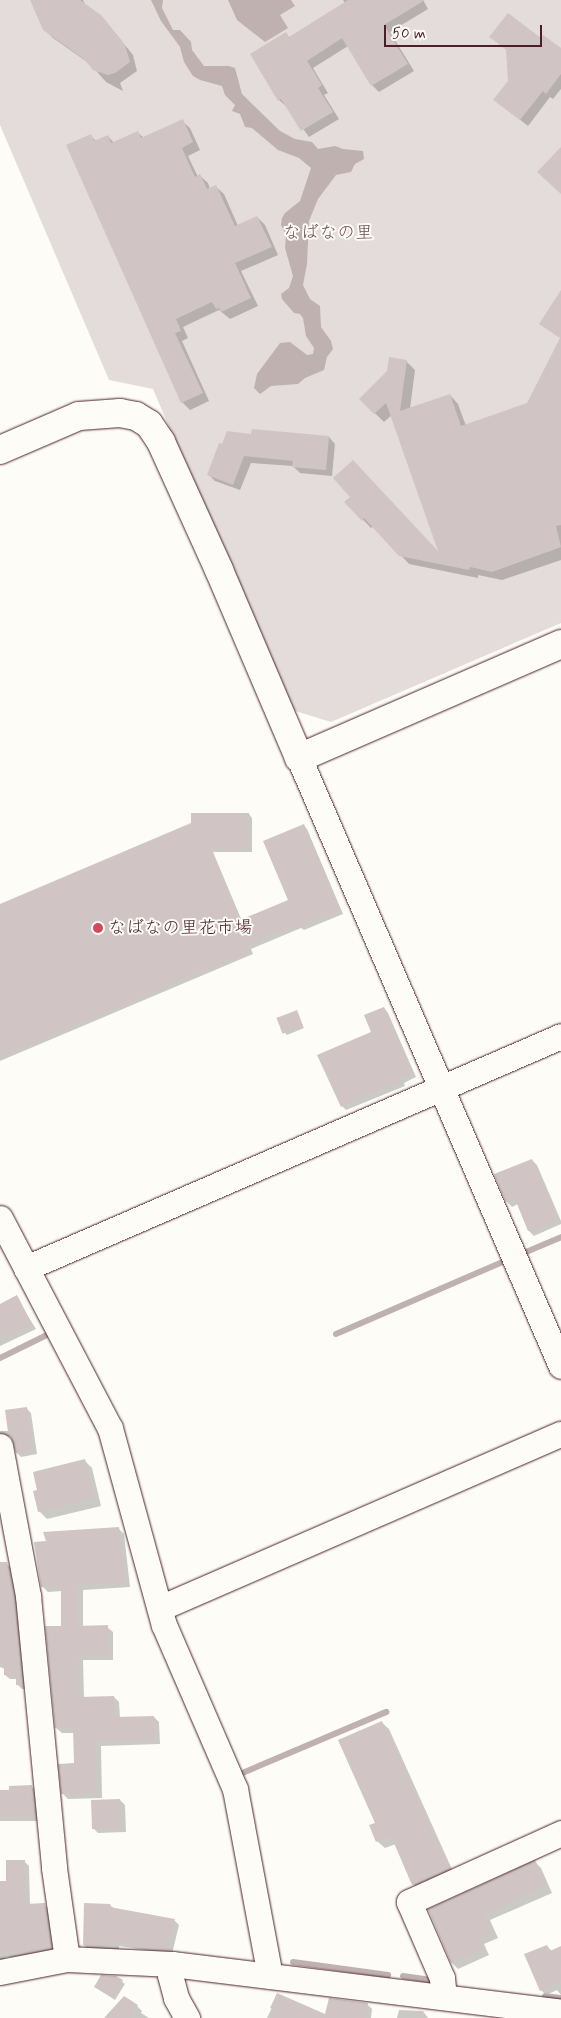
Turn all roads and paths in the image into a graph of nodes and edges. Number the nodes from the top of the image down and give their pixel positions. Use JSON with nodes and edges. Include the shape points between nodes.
{"nodes":[{"id":1,"x":0,"y":450,"type":"edge"},
{"id":2,"x":561,"y":644,"type":"edge"},
{"id":3,"x":299,"y":758,"type":"junction"},
{"id":4,"x":561,"y":1036,"type":"edge"},
{"id":5,"x":441,"y":1088,"type":"junction"},
{"id":6,"x":0,"y":1218,"type":"edge"},
{"id":7,"x":26,"y":1268,"type":"junction"},
{"id":8,"x":561,"y":1366,"type":"edge"},
{"id":9,"x":561,"y":1434,"type":"edge"},
{"id":10,"x":0,"y":1446,"type":"edge"},
{"id":11,"x":160,"y":1608,"type":"junction"},
{"id":12,"x":561,"y":1833,"type":"edge"},
{"id":13,"x":66,"y":1959,"type":"junction"},
{"id":14,"x":172,"y":1964,"type":"junction"},
{"id":15,"x":0,"y":1972,"type":"edge"},
{"id":16,"x":270,"y":1976,"type":"junction"},
{"id":17,"x":444,"y":1997,"type":"junction"},
{"id":18,"x":561,"y":2012,"type":"edge"},
{"id":19,"x":187,"y":2018,"type":"edge"}],
"edges":[{"from":1,"to":3,"type":"street","via":[[79,416],[120,413],[136,416],[149,424],[161,442],[219,570]]},
{"from":2,"to":3,"type":"street"},
{"from":3,"to":5,"type":"street"},
{"from":4,"to":5,"type":"street"},
{"from":5,"to":7,"type":"street"},
{"from":5,"to":8,"type":"street"},
{"from":6,"to":7,"type":"street"},
{"from":7,"to":11,"type":"street","via":[[110,1428]]},
{"from":9,"to":11,"type":"street"},
{"from":10,"to":13,"type":"street","via":[[29,1604],[54,1868]]},
{"from":11,"to":16,"type":"street","via":[[164,1625],[235,1790]]},
{"from":12,"to":17,"type":"street","via":[[410,1902],[442,1978]]},
{"from":13,"to":14,"type":"street"},
{"from":13,"to":15,"type":"street"},
{"from":14,"to":16,"type":"street"},
{"from":14,"to":19,"type":"street","via":[[170,1975],[176,1998]]},
{"from":16,"to":17,"type":"street"},
{"from":17,"to":18,"type":"street"}]}
